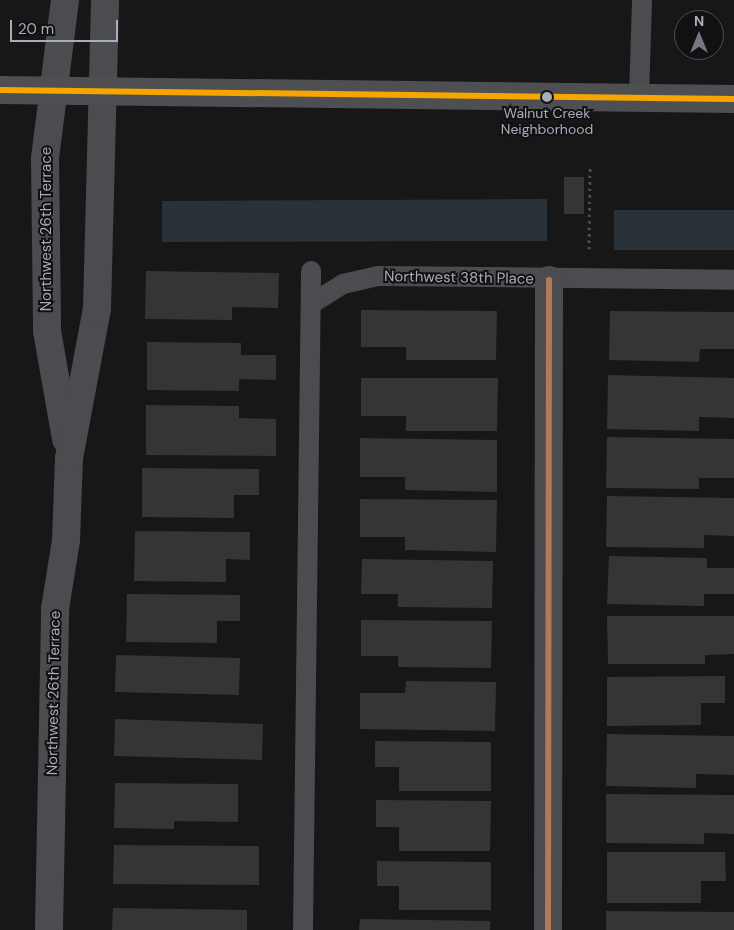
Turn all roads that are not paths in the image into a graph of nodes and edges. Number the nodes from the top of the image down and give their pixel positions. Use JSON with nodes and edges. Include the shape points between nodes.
{"nodes":[{"id":1,"x":65,"y":0,"type":"edge"},
{"id":2,"x":105,"y":0,"type":"edge"},
{"id":3,"x":642,"y":0,"type":"edge"},
{"id":4,"x":0,"y":90,"type":"edge"},
{"id":5,"x":53,"y":91,"type":"junction"},
{"id":6,"x":101,"y":92,"type":"junction"},
{"id":7,"x":639,"y":98,"type":"junction"},
{"id":8,"x":734,"y":99,"type":"edge"},
{"id":9,"x":311,"y":271,"type":"dead end"},
{"id":10,"x":549,"y":280,"type":"junction"},
{"id":11,"x":734,"y":280,"type":"edge"},
{"id":12,"x":311,"y":304,"type":"junction"},
{"id":13,"x":69,"y":458,"type":"junction"},
{"id":14,"x":49,"y":930,"type":"edge"},
{"id":15,"x":303,"y":930,"type":"edge"},
{"id":16,"x":548,"y":930,"type":"edge"}],
"edges":[{"from":1,"to":5,"type":"street","name":"Northwest 26th Terrace"},
{"from":2,"to":6,"type":"street","name":"Northwest 26th Terrace"},
{"from":3,"to":7,"type":"lane"},
{"from":4,"to":5,"type":"main road"},
{"from":5,"to":6,"type":"main road"},
{"from":5,"to":13,"type":"street","name":"Northwest 26th Terrace","via":[[45,159],[47,331]]},
{"from":6,"to":7,"type":"main road"},
{"from":6,"to":13,"type":"street","name":"Northwest 26th Terrace","via":[[98,308]]},
{"from":7,"to":8,"type":"main road"},
{"from":9,"to":12,"type":"lane"},
{"from":10,"to":11,"type":"lane","name":"Northwest 38th Place"},
{"from":10,"to":12,"type":"lane","name":"Northwest 38th Place","via":[[379,276],[343,284]]},
{"from":10,"to":16,"type":"street"},
{"from":12,"to":15,"type":"lane"},
{"from":13,"to":14,"type":"street","name":"Northwest 26th Terrace","via":[[66,540],[55,609]]}]}
